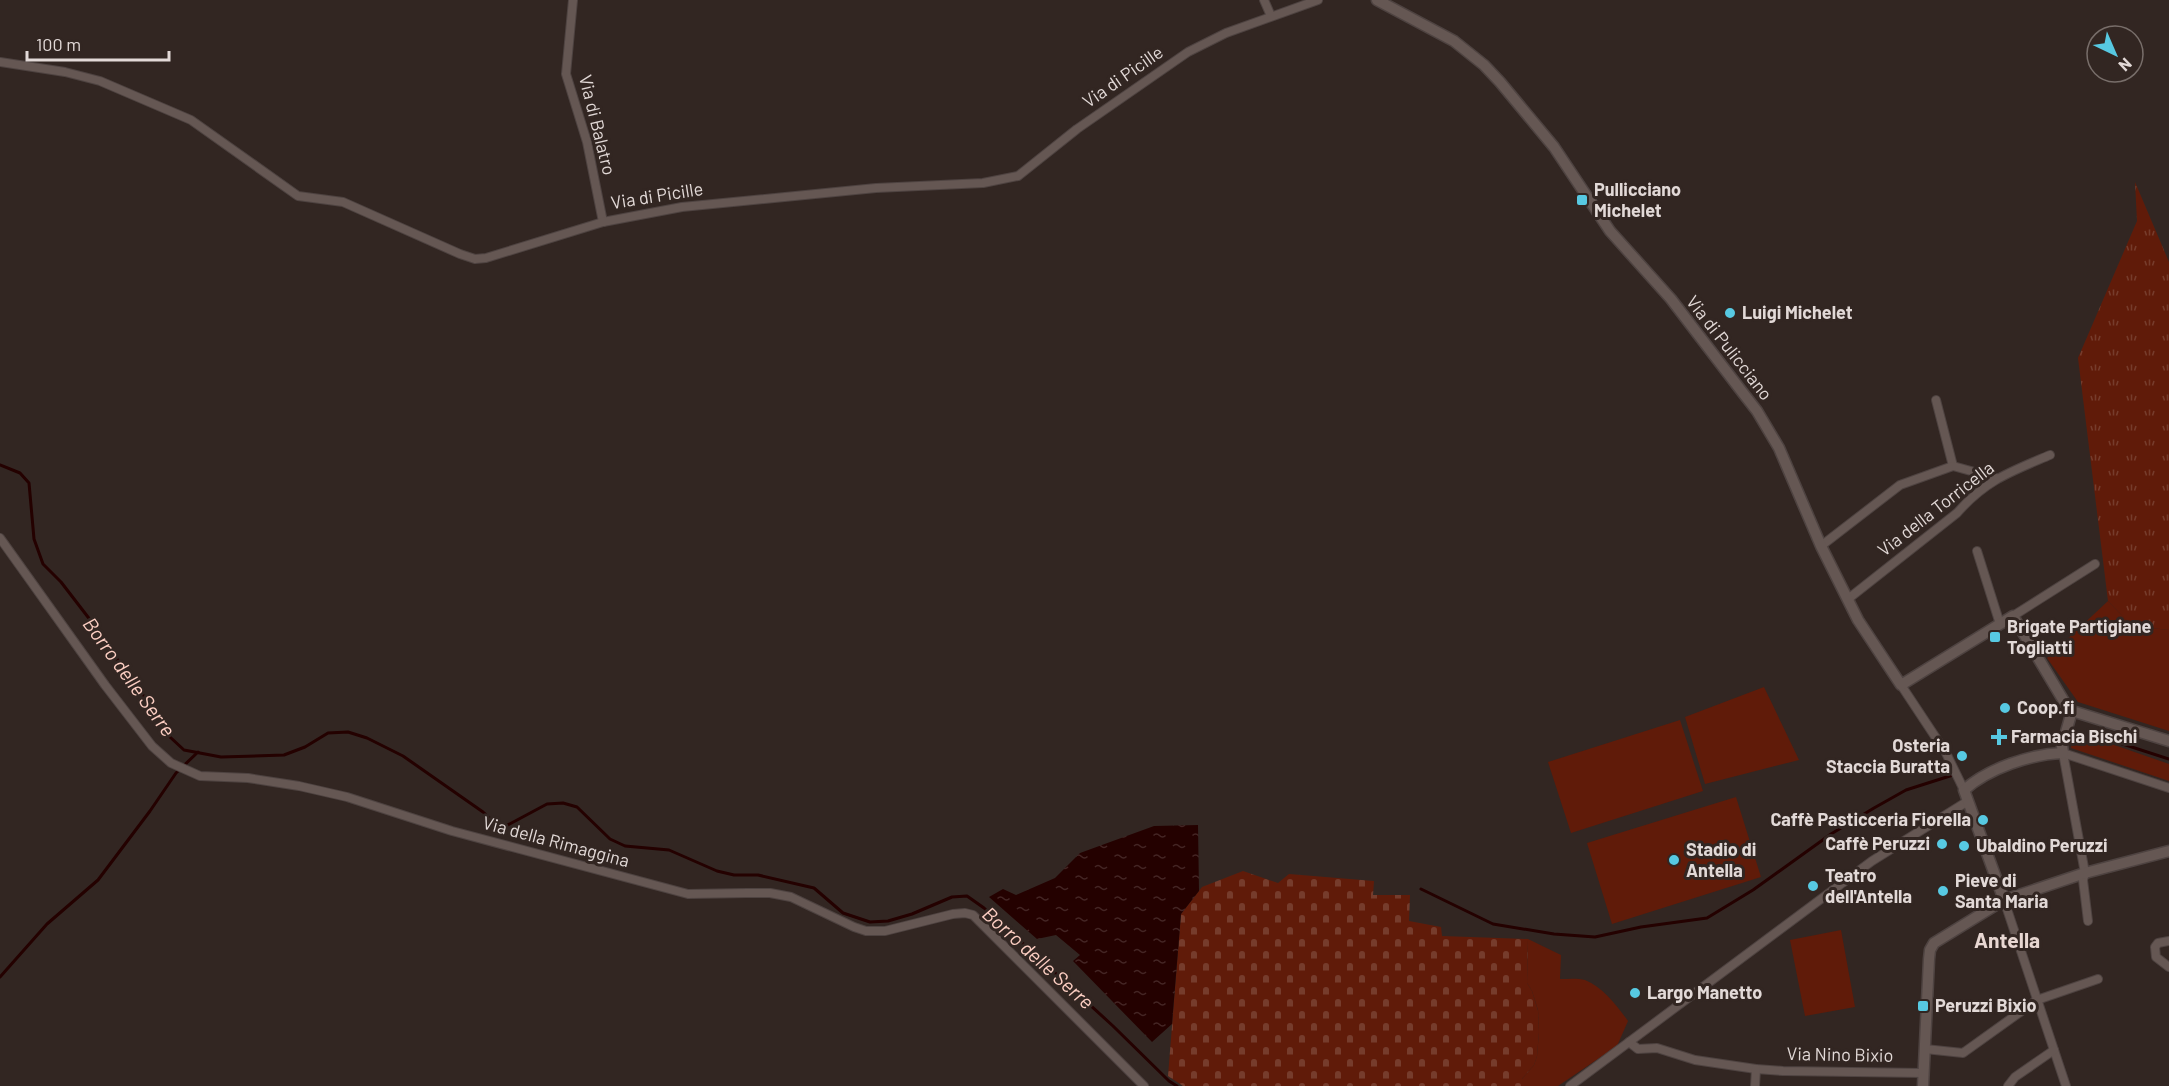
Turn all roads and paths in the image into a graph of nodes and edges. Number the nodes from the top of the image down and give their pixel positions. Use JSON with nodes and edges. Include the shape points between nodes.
{"nodes":[{"id":1,"x":573,"y":0,"type":"edge"},
{"id":2,"x":1264,"y":0,"type":"edge"},
{"id":3,"x":1318,"y":0,"type":"edge"},
{"id":4,"x":1377,"y":0,"type":"edge"},
{"id":5,"x":1271,"y":16,"type":"junction"},
{"id":6,"x":0,"y":62,"type":"edge"},
{"id":7,"x":603,"y":222,"type":"junction"},
{"id":8,"x":1936,"y":400,"type":"dead end"},
{"id":9,"x":2050,"y":455,"type":"dead end"},
{"id":10,"x":1953,"y":466,"type":"junction"},
{"id":11,"x":1996,"y":478,"type":"junction"},
{"id":12,"x":0,"y":538,"type":"edge"},
{"id":13,"x":1821,"y":546,"type":"junction"},
{"id":14,"x":1977,"y":551,"type":"dead end"},
{"id":15,"x":2095,"y":564,"type":"dead end"},
{"id":16,"x":1848,"y":599,"type":"junction"},
{"id":17,"x":2013,"y":616,"type":"junction"},
{"id":18,"x":2000,"y":624,"type":"junction"},
{"id":19,"x":1900,"y":686,"type":"junction"},
{"id":20,"x":2072,"y":711,"type":"junction"},
{"id":21,"x":2169,"y":741,"type":"edge"},
{"id":22,"x":2063,"y":753,"type":"junction"},
{"id":23,"x":2169,"y":788,"type":"edge"},
{"id":24,"x":1964,"y":790,"type":"junction"},
{"id":25,"x":1968,"y":801,"type":"junction"},
{"id":26,"x":2168,"y":854,"type":"edge"},
{"id":27,"x":2085,"y":873,"type":"junction"},
{"id":28,"x":2004,"y":900,"type":"junction"},
{"id":29,"x":2088,"y":921,"type":"dead end"},
{"id":30,"x":2169,"y":941,"type":"edge"},
{"id":31,"x":2169,"y":967,"type":"edge"},
{"id":32,"x":2098,"y":979,"type":"dead end"},
{"id":33,"x":2037,"y":1000,"type":"junction"},
{"id":34,"x":1629,"y":1042,"type":"junction"},
{"id":35,"x":1925,"y":1049,"type":"junction"},
{"id":36,"x":2054,"y":1050,"type":"junction"},
{"id":37,"x":1756,"y":1069,"type":"junction"},
{"id":38,"x":1923,"y":1072,"type":"junction"},
{"id":39,"x":1144,"y":1086,"type":"edge"},
{"id":40,"x":1569,"y":1086,"type":"edge"},
{"id":41,"x":1755,"y":1086,"type":"edge"},
{"id":42,"x":1923,"y":1086,"type":"edge"},
{"id":43,"x":2008,"y":1086,"type":"edge"},
{"id":44,"x":2066,"y":1086,"type":"edge"}],
"edges":[{"from":1,"to":7,"type":"street","name":"Via di Balatro","via":[[566,74],[587,142]]},
{"from":2,"to":5,"type":"street"},
{"from":3,"to":5,"type":"street","name":"Via di Picille"},
{"from":4,"to":13,"type":"street","name":"Via di Pulicciano","via":[[1465,49],[1528,113],[1610,231],[1678,308],[1757,411],[1779,448]]},
{"from":5,"to":7,"type":"street","name":"Via di Picille","via":[[1188,52],[1077,129],[1018,176],[983,183],[876,188],[682,207]]},
{"from":6,"to":7,"type":"street","name":"Via di Picille","via":[[100,81],[191,120],[298,196],[343,202],[467,257],[486,258]]},
{"from":8,"to":10,"type":"street"},
{"from":9,"to":11,"type":"street","name":"Via della Torricella"},
{"from":10,"to":11,"type":"street"},
{"from":10,"to":13,"type":"street","via":[[1899,485]]},
{"from":11,"to":16,"type":"street","name":"Via della Torricella"},
{"from":12,"to":39,"type":"street","name":"Via della Rimaggina","via":[[142,733],[163,757],[178,767],[207,777],[248,778],[347,797],[452,831],[688,894],[747,892],[791,897],[866,931],[885,932],[953,914],[973,915]]},
{"from":13,"to":16,"type":"street","name":"Via di Pulicciano"},
{"from":14,"to":18,"type":"street"},
{"from":15,"to":17,"type":"street"},
{"from":16,"to":19,"type":"street","name":"Via di Pulicciano"},
{"from":17,"to":18,"type":"street"},
{"from":17,"to":20,"type":"street"},
{"from":18,"to":19,"type":"street"},
{"from":19,"to":24,"type":"street","name":"Via di Pulicciano","via":[[1946,753]]},
{"from":20,"to":21,"type":"street"},
{"from":20,"to":22,"type":"street"},
{"from":22,"to":23,"type":"street"},
{"from":22,"to":24,"type":"street","via":[[2043,754],[2014,763]]},
{"from":22,"to":27,"type":"street"},
{"from":24,"to":25,"type":"street"},
{"from":25,"to":28,"type":"street"},
{"from":25,"to":34,"type":"street","via":[[1872,861]]},
{"from":26,"to":27,"type":"street"},
{"from":27,"to":28,"type":"street"},
{"from":27,"to":29,"type":"street"},
{"from":28,"to":33,"type":"street"},
{"from":28,"to":35,"type":"street","via":[[1934,943],[1930,950]]},
{"from":30,"to":31,"type":"street","via":[[2155,947],[2156,957]]},
{"from":32,"to":33,"type":"street"},
{"from":33,"to":35,"type":"street","via":[[1963,1053]]},
{"from":33,"to":36,"type":"street"},
{"from":34,"to":37,"type":"street","name":"Via Nino Bixio","via":[[1638,1049],[1657,1048],[1695,1060]]},
{"from":34,"to":40,"type":"street"},
{"from":35,"to":38,"type":"street"},
{"from":36,"to":43,"type":"street"},
{"from":36,"to":44,"type":"street"},
{"from":37,"to":38,"type":"street","name":"Via Nino Bixio"},
{"from":37,"to":41,"type":"street"},
{"from":38,"to":42,"type":"street"}]}
